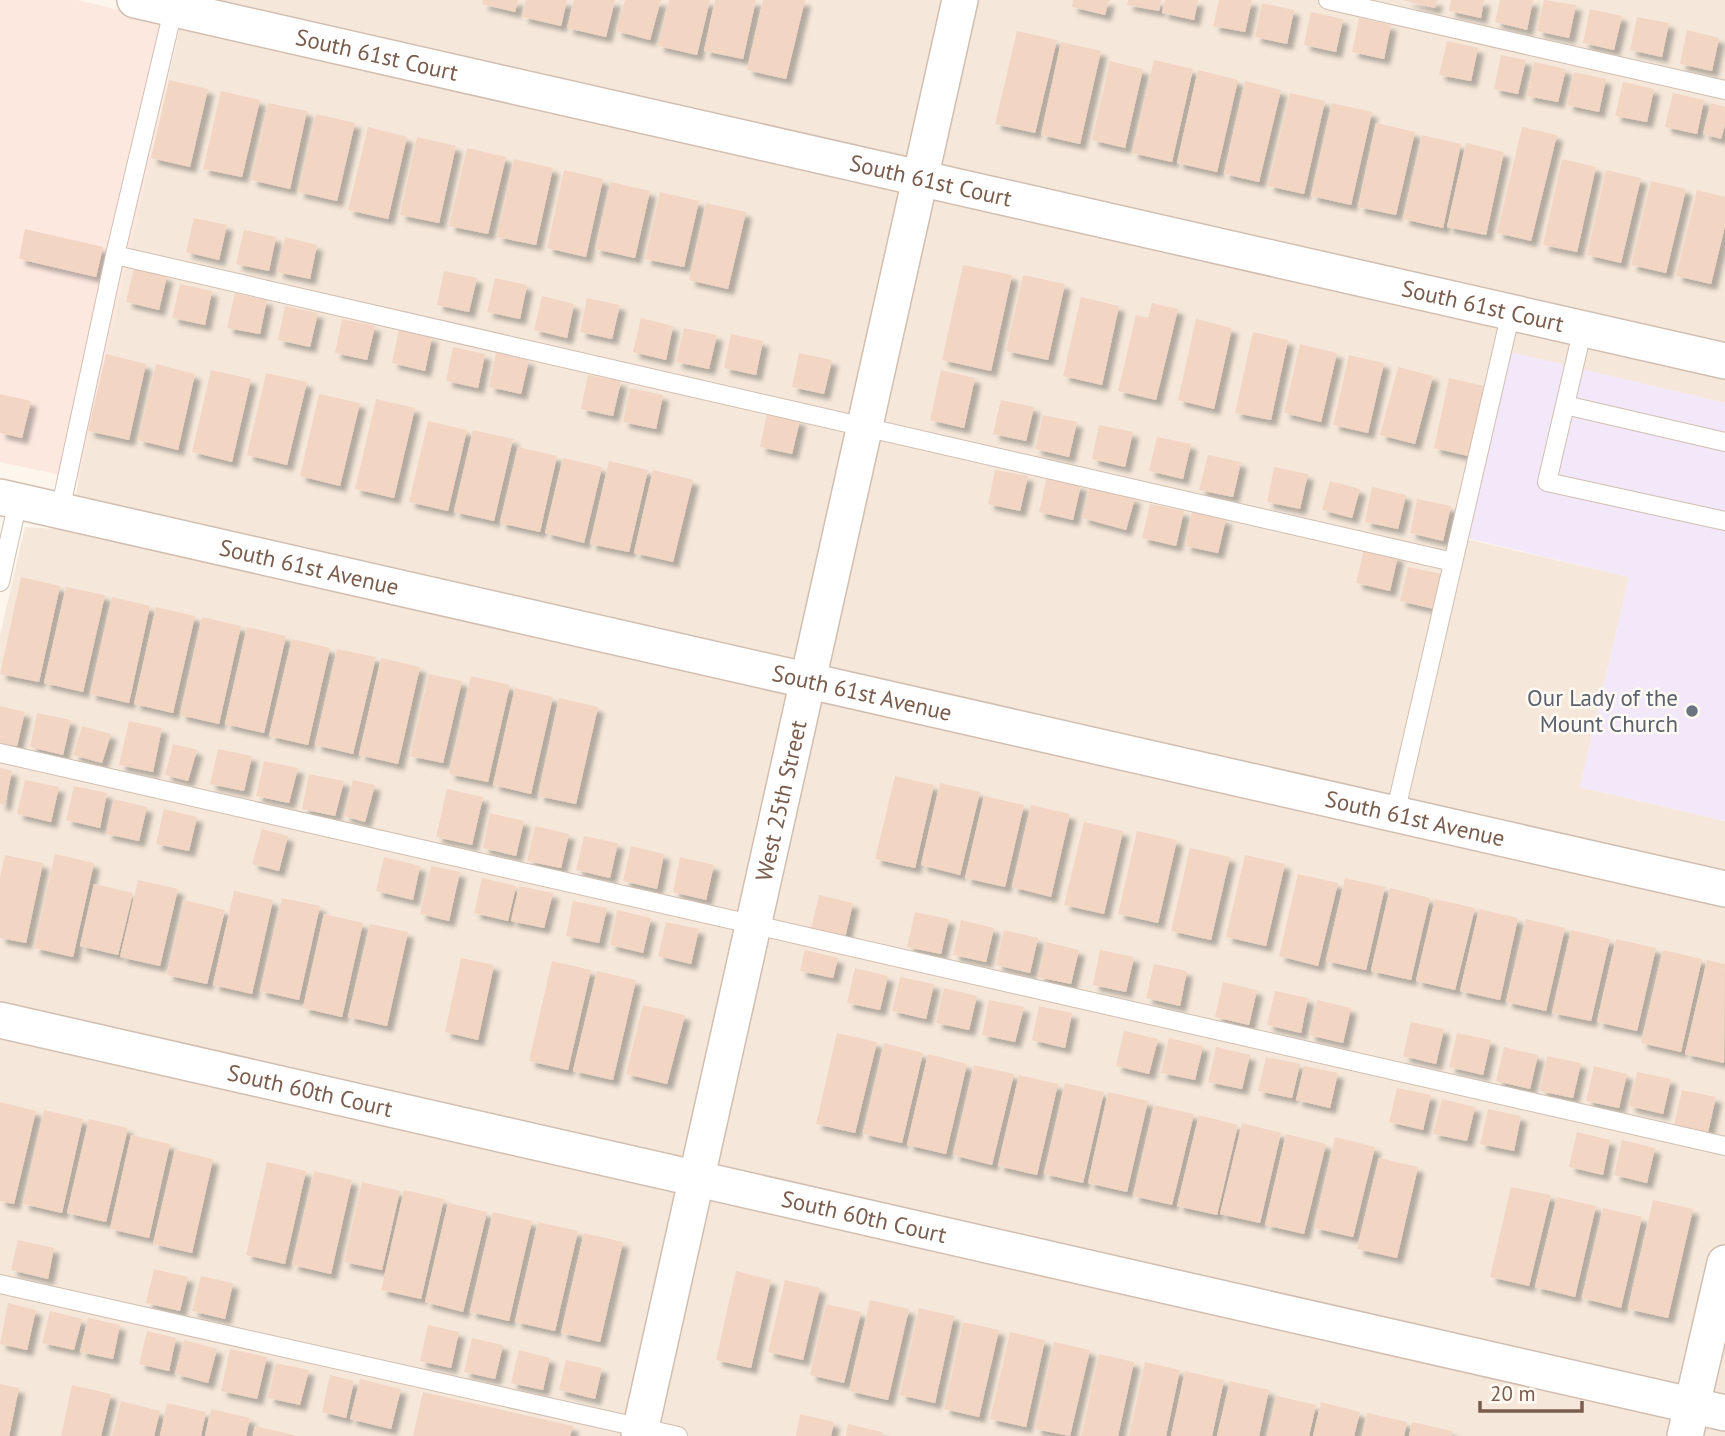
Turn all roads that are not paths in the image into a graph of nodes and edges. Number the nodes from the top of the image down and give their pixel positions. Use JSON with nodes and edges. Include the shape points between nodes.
{"nodes":[{"id":1,"x":135,"y":0,"type":"edge"},
{"id":2,"x":960,"y":0,"type":"edge"},
{"id":3,"x":1328,"y":0,"type":"edge"},
{"id":4,"x":175,"y":4,"type":"edge"},
{"id":5,"x":1725,"y":90,"type":"edge"},
{"id":6,"x":920,"y":178,"type":"junction"},
{"id":7,"x":116,"y":256,"type":"junction"},
{"id":8,"x":1511,"y":312,"type":"junction"},
{"id":9,"x":1583,"y":328,"type":"junction"},
{"id":10,"x":1725,"y":361,"type":"edge"},
{"id":11,"x":1565,"y":405,"type":"junction"},
{"id":12,"x":864,"y":426,"type":"junction"},
{"id":13,"x":1725,"y":442,"type":"edge"},
{"id":14,"x":9,"y":499,"type":"edge"},
{"id":15,"x":60,"y":511,"type":"junction"},
{"id":16,"x":1725,"y":521,"type":"edge"},
{"id":17,"x":1453,"y":562,"type":"junction"},
{"id":18,"x":0,"y":582,"type":"edge"},
{"id":19,"x":807,"y":681,"type":"junction"},
{"id":20,"x":0,"y":753,"type":"edge"},
{"id":21,"x":1395,"y":814,"type":"junction"},
{"id":22,"x":1725,"y":889,"type":"edge"},
{"id":23,"x":753,"y":924,"type":"junction"},
{"id":24,"x":0,"y":1020,"type":"edge"},
{"id":25,"x":1725,"y":1146,"type":"edge"},
{"id":26,"x":696,"y":1179,"type":"junction"},
{"id":27,"x":1725,"y":1263,"type":"edge"},
{"id":28,"x":0,"y":1284,"type":"edge"},
{"id":29,"x":1701,"y":1418,"type":"edge"},
{"id":30,"x":640,"y":1432,"type":"edge"},
{"id":31,"x":678,"y":1436,"type":"edge"}],
"edges":[{"from":1,"to":4,"type":"street","name":"South 61st Court"},
{"from":2,"to":6,"type":"street","name":"West 25th Street"},
{"from":3,"to":5,"type":"lane"},
{"from":4,"to":6,"type":"street","name":"South 61st Court"},
{"from":4,"to":7,"type":"lane"},
{"from":6,"to":8,"type":"street","name":"South 61st Court"},
{"from":6,"to":12,"type":"street","name":"West 25th Street"},
{"from":7,"to":12,"type":"lane"},
{"from":7,"to":15,"type":"lane"},
{"from":8,"to":9,"type":"street","name":"South 61st Court"},
{"from":8,"to":17,"type":"lane"},
{"from":9,"to":10,"type":"street","name":"South 61st Court"},
{"from":9,"to":11,"type":"lane"},
{"from":11,"to":13,"type":"lane"},
{"from":11,"to":16,"type":"lane","via":[[1547,482]]},
{"from":12,"to":17,"type":"lane"},
{"from":12,"to":19,"type":"street","name":"West 25th Street"},
{"from":14,"to":15,"type":"street","name":"South 61st Avenue"},
{"from":14,"to":18,"type":"lane"},
{"from":15,"to":19,"type":"street","name":"South 61st Avenue"},
{"from":17,"to":21,"type":"lane"},
{"from":19,"to":21,"type":"street","name":"South 61st Avenue"},
{"from":19,"to":23,"type":"street","name":"West 25th Street"},
{"from":20,"to":23,"type":"lane"},
{"from":21,"to":22,"type":"street","name":"South 61st Avenue"},
{"from":23,"to":25,"type":"lane"},
{"from":23,"to":26,"type":"street","name":"West 25th Street"},
{"from":24,"to":26,"type":"street","name":"South 60th Court"},
{"from":26,"to":29,"type":"street","name":"South 60th Court"},
{"from":26,"to":30,"type":"street","name":"West 25th Street"},
{"from":27,"to":29,"type":"street"},
{"from":28,"to":30,"type":"lane"},
{"from":30,"to":31,"type":"lane"}]}
